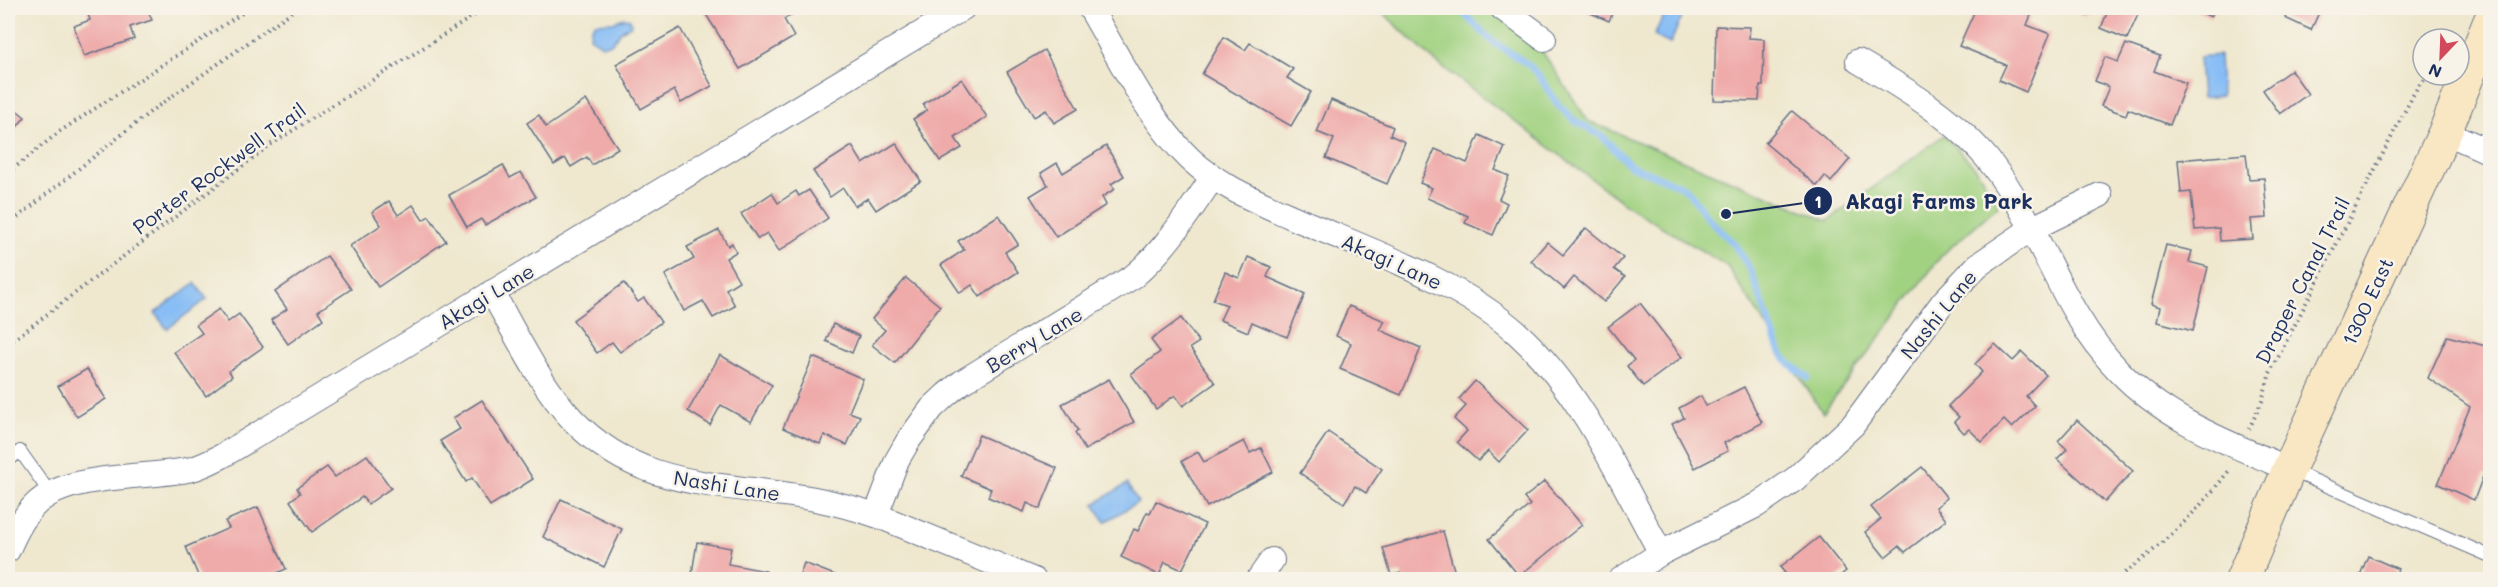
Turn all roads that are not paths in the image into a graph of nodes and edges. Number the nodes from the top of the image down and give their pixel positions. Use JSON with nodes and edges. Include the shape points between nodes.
{"nodes":[{"id":1,"x":963,"y":8,"type":"edge"},
{"id":2,"x":1090,"y":8,"type":"edge"},
{"id":3,"x":1502,"y":8,"type":"edge"},
{"id":4,"x":2490,"y":21,"type":"edge"},
{"id":5,"x":1544,"y":39,"type":"dead end"},
{"id":6,"x":1858,"y":61,"type":"dead end"},
{"id":7,"x":2445,"y":132,"type":"junction"},
{"id":8,"x":2490,"y":152,"type":"edge"},
{"id":9,"x":1213,"y":177,"type":"junction"},
{"id":10,"x":2100,"y":195,"type":"dead end"},
{"id":11,"x":2031,"y":229,"type":"junction"},
{"id":12,"x":492,"y":292,"type":"junction"},
{"id":13,"x":8,"y":461,"type":"edge"},
{"id":14,"x":2289,"y":469,"type":"junction"},
{"id":15,"x":51,"y":493,"type":"junction"},
{"id":16,"x":876,"y":515,"type":"junction"},
{"id":17,"x":8,"y":550,"type":"edge"},
{"id":18,"x":1661,"y":553,"type":"junction"},
{"id":19,"x":2490,"y":555,"type":"edge"},
{"id":20,"x":1034,"y":579,"type":"edge"},
{"id":21,"x":1620,"y":579,"type":"edge"},
{"id":22,"x":2242,"y":579,"type":"edge"}],
"edges":[{"from":1,"to":12,"type":"street","name":"Akagi Lane"},
{"from":2,"to":9,"type":"street","name":"Akagi Lane","via":[[1170,136]]},
{"from":3,"to":5,"type":"street"},
{"from":4,"to":7,"type":"main road","name":"1300 East"},
{"from":6,"to":11,"type":"street","via":[[1968,136],[1994,166]]},
{"from":7,"to":8,"type":"street"},
{"from":7,"to":14,"type":"main road","name":"1300 East"},
{"from":9,"to":16,"type":"street","name":"Berry Lane","via":[[1165,245],[1134,276],[962,382],[932,408],[897,460]]},
{"from":9,"to":18,"type":"street","name":"Akagi Lane","via":[[1263,204],[1447,286],[1483,306],[1517,332],[1571,393]]},
{"from":10,"to":11,"type":"street","name":"Nashi Lane"},
{"from":11,"to":14,"type":"street","via":[[2077,319],[2119,372],[2173,415]]},
{"from":11,"to":18,"type":"street","name":"Nashi Lane","via":[[1959,282],[1853,424],[1803,472],[1756,505]]},
{"from":12,"to":15,"type":"street","name":"Akagi Lane","via":[[208,463],[75,484]]},
{"from":12,"to":16,"type":"street","name":"Nashi Lane","via":[[551,393],[586,432],[622,458],[681,480],[821,500]]},
{"from":13,"to":15,"type":"lane","via":[[20,451]]},
{"from":14,"to":19,"type":"lane"},
{"from":14,"to":22,"type":"main road","name":"1300 East"},
{"from":15,"to":17,"type":"street","name":"Akagi Lane","via":[[26,515]]},
{"from":16,"to":20,"type":"street","name":"Nashi Lane"},
{"from":18,"to":21,"type":"street","name":"Nashi Lane"}]}
